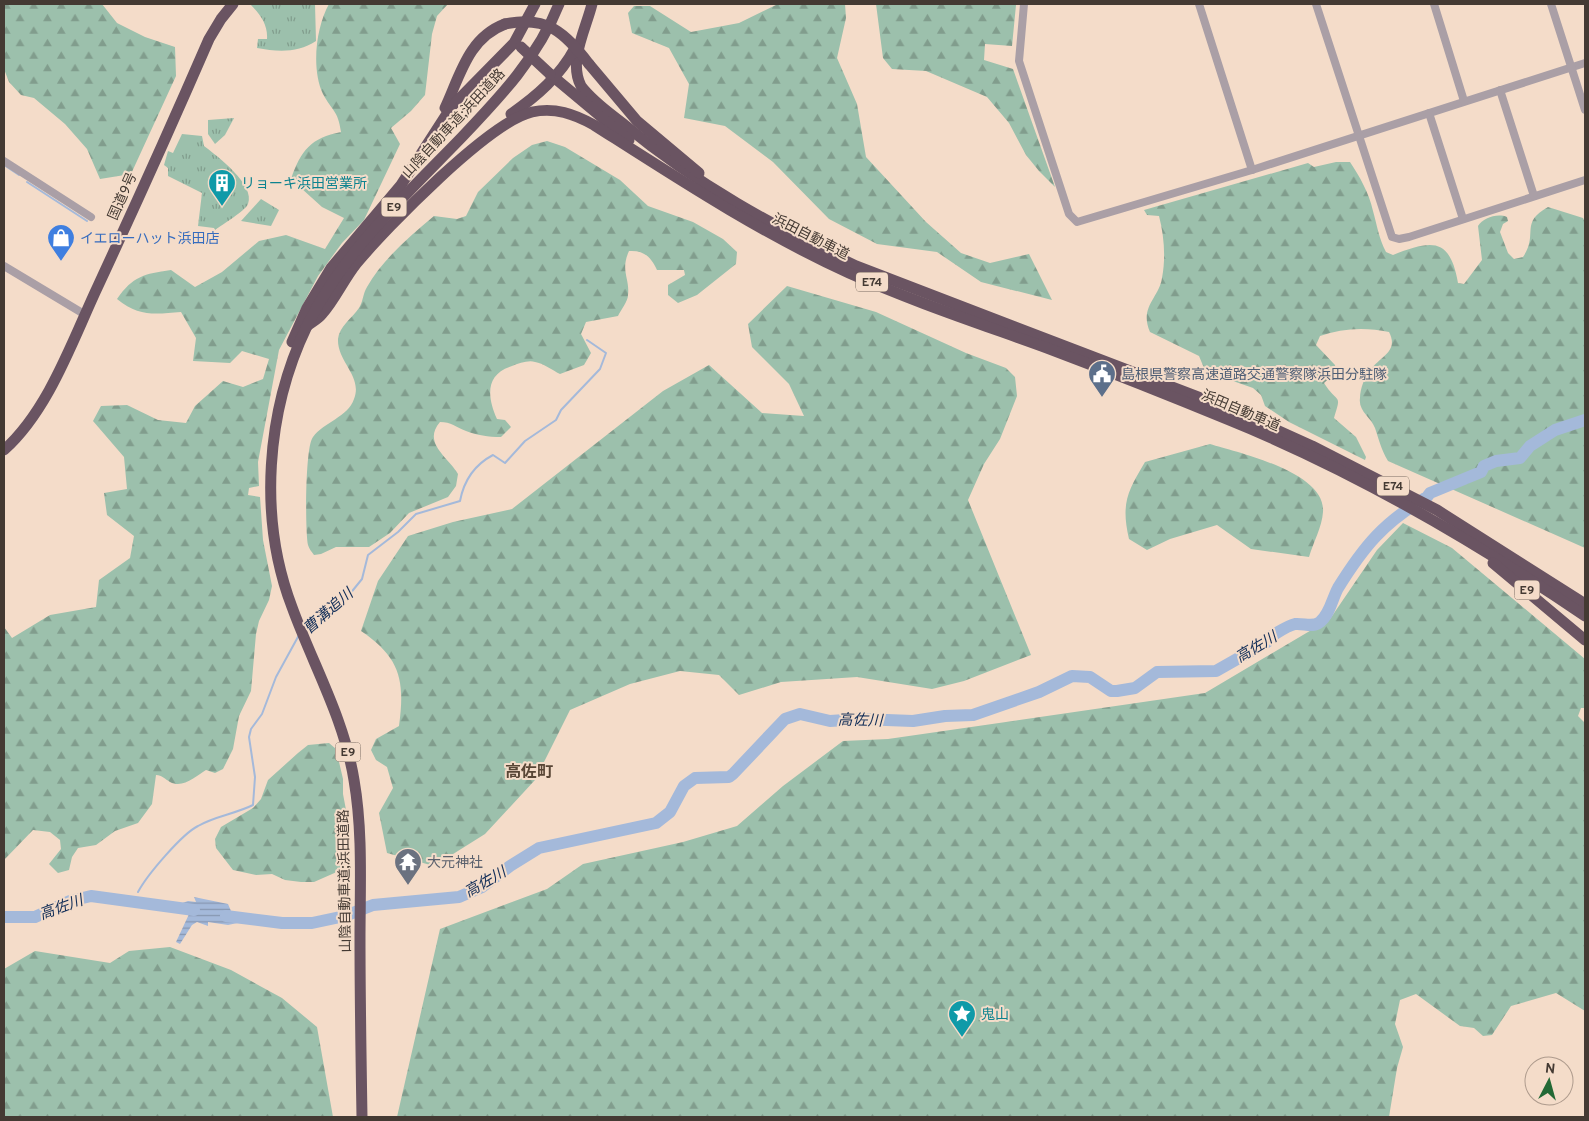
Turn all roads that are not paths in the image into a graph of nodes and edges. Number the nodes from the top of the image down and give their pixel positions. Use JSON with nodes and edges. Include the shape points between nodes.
{"nodes":[{"id":1,"x":233,"y":4,"type":"edge"},
{"id":2,"x":559,"y":4,"type":"edge"},
{"id":3,"x":1024,"y":4,"type":"edge"},
{"id":4,"x":1199,"y":4,"type":"edge"},
{"id":5,"x":1316,"y":4,"type":"edge"},
{"id":6,"x":1434,"y":4,"type":"edge"},
{"id":7,"x":1551,"y":4,"type":"edge"},
{"id":8,"x":534,"y":6,"type":"edge"},
{"id":9,"x":591,"y":8,"type":"edge"},
{"id":10,"x":520,"y":35,"type":"junction"},
{"id":11,"x":1585,"y":63,"type":"edge"},
{"id":12,"x":1572,"y":67,"type":"junction"},
{"id":13,"x":552,"y":76,"type":"junction"},
{"id":14,"x":1500,"y":90,"type":"junction"},
{"id":15,"x":1464,"y":101,"type":"junction"},
{"id":16,"x":1585,"y":110,"type":"edge"},
{"id":17,"x":1429,"y":112,"type":"junction"},
{"id":18,"x":1358,"y":136,"type":"junction"},
{"id":19,"x":425,"y":150,"type":"junction"},
{"id":20,"x":4,"y":161,"type":"edge"},
{"id":21,"x":1252,"y":170,"type":"junction"},
{"id":22,"x":441,"y":178,"type":"junction"},
{"id":23,"x":1585,"y":180,"type":"edge"},
{"id":24,"x":703,"y":194,"type":"junction"},
{"id":25,"x":1534,"y":196,"type":"junction"},
{"id":26,"x":91,"y":216,"type":"dead end"},
{"id":27,"x":759,"y":216,"type":"junction"},
{"id":28,"x":1463,"y":219,"type":"junction"},
{"id":29,"x":4,"y":266,"type":"edge"},
{"id":30,"x":84,"y":314,"type":"junction"},
{"id":31,"x":307,"y":326,"type":"junction"},
{"id":32,"x":1052,"y":345,"type":"junction"},
{"id":33,"x":274,"y":436,"type":"junction"},
{"id":34,"x":4,"y":450,"type":"edge"},
{"id":35,"x":1310,"y":450,"type":"junction"},
{"id":36,"x":1432,"y":519,"type":"joint"},
{"id":37,"x":1468,"y":538,"type":"junction"},
{"id":38,"x":1585,"y":594,"type":"edge"},
{"id":39,"x":1585,"y":604,"type":"edge"},
{"id":40,"x":1585,"y":616,"type":"edge"},
{"id":41,"x":1585,"y":640,"type":"edge"},
{"id":42,"x":362,"y":1117,"type":"edge"}],
"edges":[{"from":1,"to":30,"type":"highway","name":"国道9号","via":[[209,39]]},
{"from":2,"to":31,"type":"highway","name":"山陰自動車道;浜田道路","number":"E9","via":[[542,40],[520,72],[363,242],[332,281]]},
{"from":3,"to":21,"type":"street","via":[[1019,61],[1074,221],[1083,222]]},
{"from":4,"to":21,"type":"street"},
{"from":5,"to":18,"type":"street"},
{"from":6,"to":15,"type":"street"},
{"from":7,"to":12,"type":"street"},
{"from":8,"to":10,"type":"highway"},
{"from":9,"to":13,"type":"highway","via":[[576,46]]},
{"from":9,"to":27,"type":"highway","number":"E74","via":[[575,63],[578,82],[584,91],[663,157]]},
{"from":10,"to":13,"type":"highway","bridge":true,"via":[[521,47]]},
{"from":10,"to":19,"type":"highway","via":[[456,102]]},
{"from":11,"to":12,"type":"street"},
{"from":12,"to":14,"type":"street"},
{"from":12,"to":16,"type":"street"},
{"from":13,"to":22,"type":"highway","via":[[524,105],[482,136]]},
{"from":13,"to":24,"type":"highway","via":[[600,118]]},
{"from":14,"to":15,"type":"street"},
{"from":14,"to":25,"type":"street"},
{"from":15,"to":17,"type":"street"},
{"from":17,"to":18,"type":"street"},
{"from":17,"to":28,"type":"street"},
{"from":18,"to":21,"type":"street"},
{"from":18,"to":28,"type":"street","via":[[1392,236],[1404,238]]},
{"from":19,"to":27,"type":"highway","bridge":true,"via":[[469,54],[488,32],[505,24],[524,21],[553,27],[567,38],[637,121],[708,180]]},
{"from":19,"to":33,"type":"highway","via":[[396,191],[332,268],[307,308],[286,359],[274,412]]},
{"from":20,"to":26,"type":"street"},
{"from":22,"to":24,"type":"highway","via":[[508,122],[525,114],[551,110],[567,112],[584,120]]},
{"from":22,"to":31,"type":"highway","via":[[370,249],[322,314]]},
{"from":23,"to":25,"type":"street"},
{"from":24,"to":32,"type":"highway","name":"浜田自動車道","number":"E74","via":[[805,252],[851,274],[939,309]]},
{"from":25,"to":28,"type":"street"},
{"from":27,"to":32,"type":"highway","name":"浜田自動車道","number":"E74","via":[[856,266]]},
{"from":29,"to":30,"type":"street"},
{"from":30,"to":34,"type":"highway","name":"国道9号","via":[[44,398],[26,427]]},
{"from":31,"to":33,"type":"highway","name":"山陰自動車道;浜田道路","number":"E9","via":[[285,385]]},
{"from":32,"to":35,"type":"highway","name":"浜田自動車道","number":"E74"},
{"from":33,"to":42,"type":"highway","name":"山陰自動車道;浜田道路","number":"E9","via":[[271,507],[284,587],[335,711],[348,752],[357,800]]},
{"from":35,"to":36,"type":"highway","name":"浜田自動車道","number":"E74"},
{"from":35,"to":37,"type":"highway","name":"浜田自動車道","number":"E74","via":[[1398,488]]},
{"from":36,"to":37,"type":"highway","number":"E9"},
{"from":37,"to":38,"type":"highway","number":"E9"},
{"from":37,"to":39,"type":"highway","name":"浜田自動車道","number":"E74"},
{"from":37,"to":40,"type":"highway","name":"浜田自動車道","number":"E74"},
{"from":37,"to":41,"type":"highway","number":"E9"}]}
